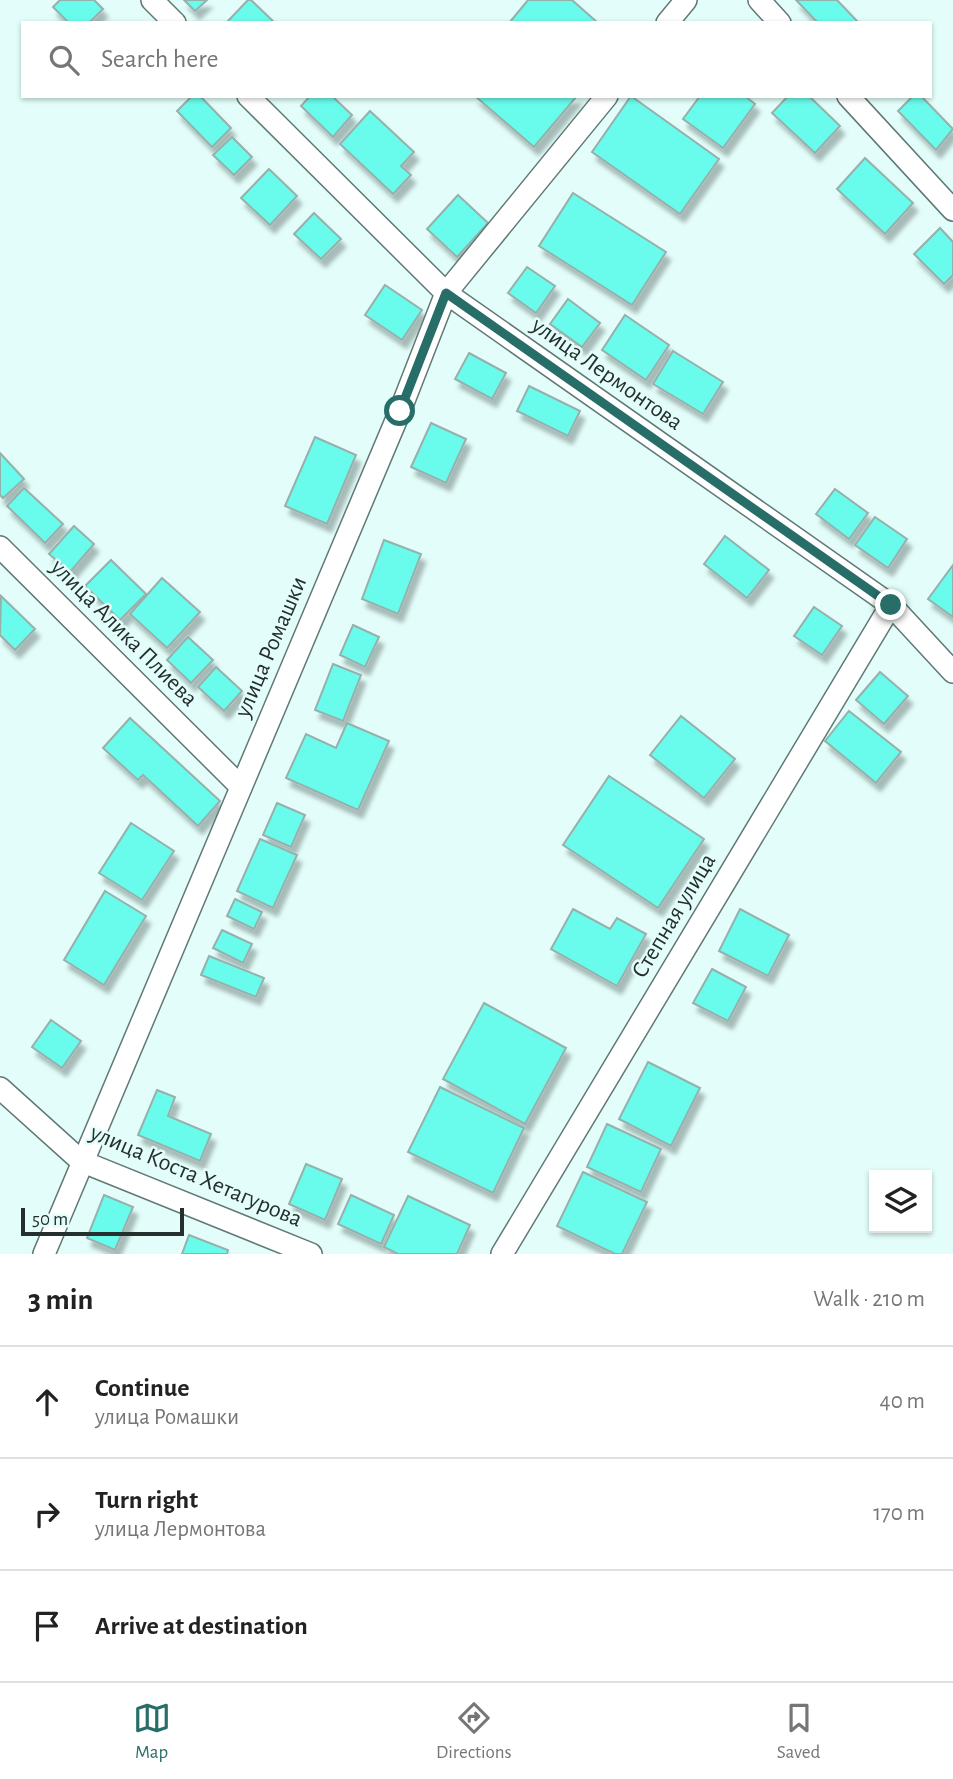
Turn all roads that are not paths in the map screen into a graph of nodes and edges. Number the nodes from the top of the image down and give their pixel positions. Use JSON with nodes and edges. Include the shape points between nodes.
{"nodes":[{"id":1,"x":152,"y":0,"type":"edge"},
{"id":2,"x":686,"y":0,"type":"edge"},
{"id":3,"x":759,"y":0,"type":"edge"},
{"id":4,"x":173,"y":21,"type":"edge"},
{"id":5,"x":669,"y":21,"type":"edge"},
{"id":6,"x":778,"y":21,"type":"edge"},
{"id":7,"x":250,"y":98,"type":"edge"},
{"id":8,"x":605,"y":98,"type":"edge"},
{"id":9,"x":850,"y":98,"type":"edge"},
{"id":10,"x":953,"y":210,"type":"edge"},
{"id":11,"x":446,"y":293,"type":"junction"},
{"id":12,"x":0,"y":547,"type":"edge"},
{"id":13,"x":891,"y":605,"type":"junction"},
{"id":14,"x":953,"y":672,"type":"edge"},
{"id":15,"x":240,"y":787,"type":"junction"},
{"id":16,"x":0,"y":1088,"type":"edge"},
{"id":17,"x":81,"y":1161,"type":"junction"},
{"id":18,"x":44,"y":1254,"type":"edge"},
{"id":19,"x":311,"y":1254,"type":"edge"},
{"id":20,"x":502,"y":1254,"type":"edge"}],
"edges":[{"from":1,"to":4,"type":"street"},
{"from":2,"to":5,"type":"street"},
{"from":3,"to":6,"type":"street"},
{"from":7,"to":11,"type":"street","name":"улица Лермонтова"},
{"from":8,"to":11,"type":"street","name":"улица Ромашки"},
{"from":9,"to":10,"type":"street"},
{"from":11,"to":13,"type":"street","name":"улица Лермонтова"},
{"from":11,"to":15,"type":"street","name":"улица Ромашки"},
{"from":12,"to":15,"type":"street","name":"улица Алика Плиева"},
{"from":13,"to":14,"type":"street","name":"улица Лермонтова"},
{"from":13,"to":20,"type":"street","name":"Степная улица"},
{"from":15,"to":17,"type":"street","name":"улица Ромашки"},
{"from":16,"to":17,"type":"street","name":"улица Коста Хетагурова"},
{"from":17,"to":18,"type":"street","name":"улица Ромашки"},
{"from":17,"to":19,"type":"street","name":"улица Коста Хетагурова"}]}
